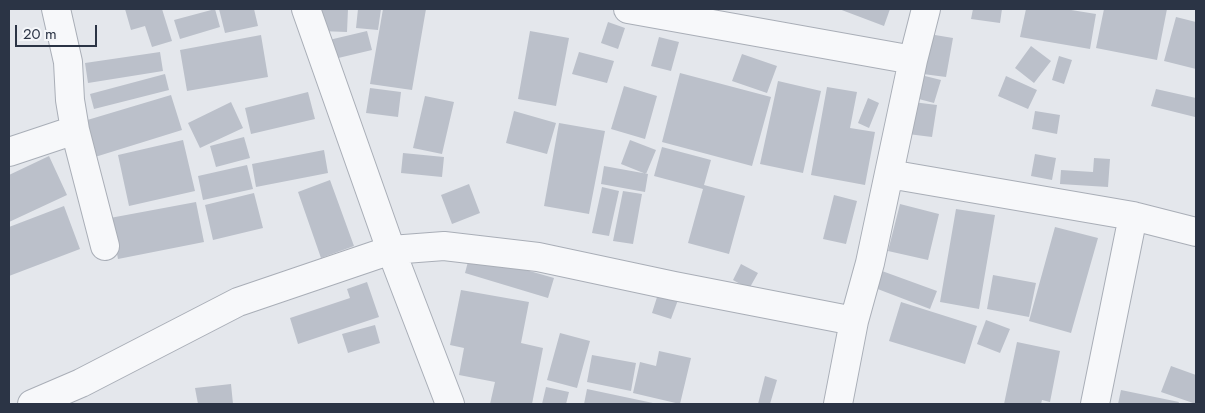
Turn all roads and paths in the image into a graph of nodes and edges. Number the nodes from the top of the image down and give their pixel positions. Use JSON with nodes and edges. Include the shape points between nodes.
{"nodes":[{"id":1,"x":56,"y":9,"type":"edge"},
{"id":2,"x":306,"y":9,"type":"edge"},
{"id":3,"x":628,"y":9,"type":"edge"},
{"id":4,"x":926,"y":9,"type":"edge"},
{"id":5,"x":913,"y":60,"type":"junction"},
{"id":6,"x":75,"y":130,"type":"junction"},
{"id":7,"x":9,"y":152,"type":"edge"},
{"id":8,"x":889,"y":174,"type":"junction"},
{"id":9,"x":1133,"y":216,"type":"junction"},
{"id":10,"x":1196,"y":232,"type":"edge"},
{"id":11,"x":105,"y":246,"type":"dead end"},
{"id":12,"x":391,"y":250,"type":"junction"},
{"id":13,"x":854,"y":321,"type":"junction"},
{"id":14,"x":32,"y":404,"type":"edge"},
{"id":15,"x":450,"y":404,"type":"edge"},
{"id":16,"x":838,"y":404,"type":"edge"},
{"id":17,"x":1095,"y":404,"type":"edge"}],
"edges":[{"from":1,"to":6,"type":"street","via":[[68,62]]},
{"from":2,"to":12,"type":"street"},
{"from":3,"to":5,"type":"street"},
{"from":4,"to":5,"type":"street"},
{"from":5,"to":8,"type":"street"},
{"from":6,"to":7,"type":"street"},
{"from":6,"to":11,"type":"street"},
{"from":8,"to":9,"type":"street"},
{"from":8,"to":13,"type":"street"},
{"from":9,"to":10,"type":"street"},
{"from":9,"to":17,"type":"street"},
{"from":12,"to":13,"type":"street","via":[[444,246],[538,257]]},
{"from":12,"to":14,"type":"street","via":[[238,302],[81,383]]},
{"from":12,"to":15,"type":"street"},
{"from":13,"to":16,"type":"street"}]}
